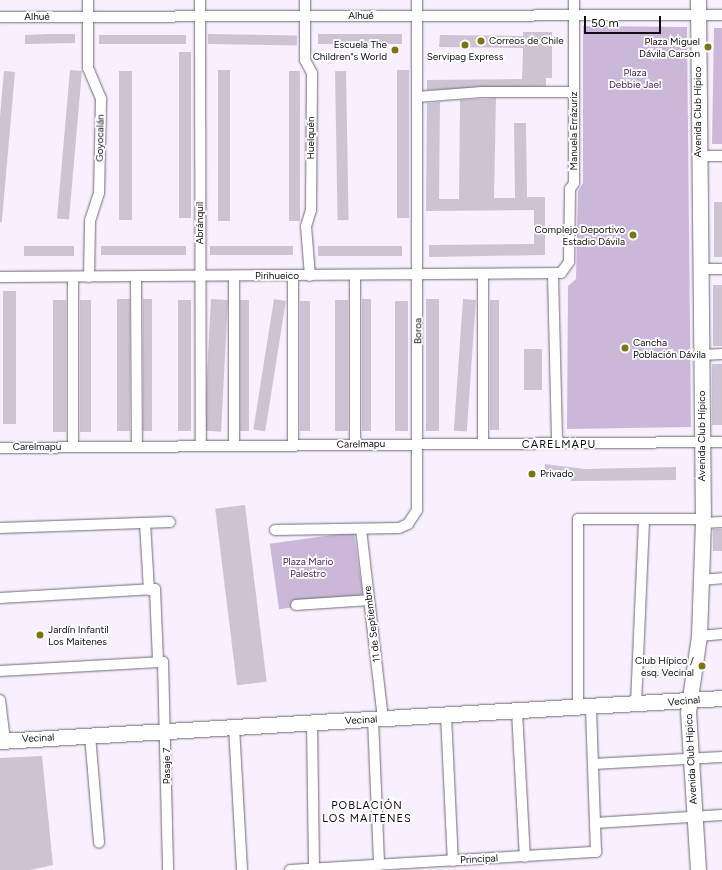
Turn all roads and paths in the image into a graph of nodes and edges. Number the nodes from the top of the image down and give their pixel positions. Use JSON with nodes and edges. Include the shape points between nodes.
{"nodes":[{"id":1,"x":88,"y":0,"type":"edge"},
{"id":2,"x":200,"y":0,"type":"edge"},
{"id":3,"x":305,"y":0,"type":"edge"},
{"id":4,"x":417,"y":0,"type":"edge"},
{"id":5,"x":574,"y":0,"type":"edge"},
{"id":6,"x":698,"y":0,"type":"edge"},
{"id":7,"x":698,"y":15,"type":"junction"},
{"id":8,"x":722,"y":15,"type":"edge"},
{"id":9,"x":200,"y":16,"type":"junction"},
{"id":10,"x":304,"y":16,"type":"junction"},
{"id":11,"x":417,"y":16,"type":"junction"},
{"id":12,"x":574,"y":16,"type":"junction"},
{"id":13,"x":0,"y":17,"type":"edge"},
{"id":14,"x":88,"y":17,"type":"junction"},
{"id":15,"x":574,"y":92,"type":"junction"},
{"id":16,"x":417,"y":97,"type":"junction"},
{"id":17,"x":698,"y":156,"type":"junction"},
{"id":18,"x":722,"y":156,"type":"edge"},
{"id":19,"x":700,"y":269,"type":"junction"},
{"id":20,"x":722,"y":269,"type":"edge"},
{"id":21,"x":553,"y":275,"type":"junction"},
{"id":22,"x":0,"y":276,"type":"edge"},
{"id":23,"x":234,"y":276,"type":"junction"},
{"id":24,"x":293,"y":276,"type":"junction"},
{"id":25,"x":310,"y":276,"type":"junction"},
{"id":26,"x":355,"y":276,"type":"junction"},
{"id":27,"x":418,"y":276,"type":"junction"},
{"id":28,"x":483,"y":276,"type":"junction"},
{"id":29,"x":73,"y":277,"type":"junction"},
{"id":30,"x":89,"y":277,"type":"junction"},
{"id":31,"x":136,"y":277,"type":"junction"},
{"id":32,"x":201,"y":277,"type":"junction"},
{"id":33,"x":722,"y":354,"type":"edge"},
{"id":34,"x":702,"y":355,"type":"junction"},
{"id":35,"x":703,"y":442,"type":"junction"},
{"id":36,"x":722,"y":442,"type":"edge"},
{"id":37,"x":483,"y":443,"type":"junction"},
{"id":38,"x":557,"y":443,"type":"junction"},
{"id":39,"x":356,"y":444,"type":"junction"},
{"id":40,"x":418,"y":444,"type":"junction"},
{"id":41,"x":293,"y":445,"type":"junction"},
{"id":42,"x":137,"y":446,"type":"junction"},
{"id":43,"x":201,"y":446,"type":"junction"},
{"id":44,"x":234,"y":446,"type":"junction"},
{"id":45,"x":73,"y":447,"type":"junction"},
{"id":46,"x":0,"y":448,"type":"edge"},
{"id":47,"x":644,"y":519,"type":"junction"},
{"id":48,"x":703,"y":521,"type":"junction"},
{"id":49,"x":170,"y":522,"type":"dead end"},
{"id":50,"x":722,"y":522,"type":"edge"},
{"id":51,"x":145,"y":523,"type":"junction"},
{"id":52,"x":0,"y":528,"type":"edge"},
{"id":53,"x":361,"y":529,"type":"junction"},
{"id":54,"x":275,"y":530,"type":"dead end"},
{"id":55,"x":722,"y":578,"type":"edge"},
{"id":56,"x":701,"y":580,"type":"junction"},
{"id":57,"x":152,"y":590,"type":"junction"},
{"id":58,"x":0,"y":598,"type":"edge"},
{"id":59,"x":369,"y":600,"type":"junction"},
{"id":60,"x":296,"y":605,"type":"dead end"},
{"id":61,"x":722,"y":634,"type":"edge"},
{"id":62,"x":699,"y":636,"type":"junction"},
{"id":63,"x":161,"y":662,"type":"junction"},
{"id":64,"x":0,"y":671,"type":"edge"},
{"id":65,"x":722,"y":698,"type":"edge"},
{"id":66,"x":0,"y":700,"type":"edge"},
{"id":67,"x":689,"y":701,"type":"junction"},
{"id":68,"x":636,"y":704,"type":"junction"},
{"id":69,"x":585,"y":707,"type":"junction"},
{"id":70,"x":517,"y":711,"type":"junction"},
{"id":71,"x":446,"y":715,"type":"junction"},
{"id":72,"x":378,"y":719,"type":"junction"},
{"id":73,"x":312,"y":723,"type":"junction"},
{"id":74,"x":234,"y":727,"type":"junction"},
{"id":75,"x":167,"y":731,"type":"junction"},
{"id":76,"x":90,"y":735,"type":"junction"},
{"id":77,"x":3,"y":740,"type":"edge"},
{"id":78,"x":722,"y":757,"type":"edge"},
{"id":79,"x":690,"y":759,"type":"junction"},
{"id":80,"x":593,"y":764,"type":"junction"},
{"id":81,"x":722,"y":815,"type":"edge"},
{"id":82,"x":694,"y":817,"type":"junction"},
{"id":83,"x":595,"y":823,"type":"junction"},
{"id":84,"x":99,"y":843,"type":"dead end"},
{"id":85,"x":525,"y":857,"type":"junction"},
{"id":86,"x":453,"y":861,"type":"junction"},
{"id":87,"x":379,"y":865,"type":"junction"},
{"id":88,"x":314,"y":869,"type":"junction"},
{"id":89,"x":168,"y":870,"type":"edge"},
{"id":90,"x":242,"y":870,"type":"edge"},
{"id":91,"x":290,"y":870,"type":"edge"},
{"id":92,"x":698,"y":870,"type":"edge"}],
"edges":[{"from":1,"to":14,"type":"street","name":"Goyocalán"},
{"from":2,"to":9,"type":"street","name":"Abránquil"},
{"from":3,"to":10,"type":"street","name":"Huelquén"},
{"from":4,"to":11,"type":"street","name":"Boroa"},
{"from":5,"to":12,"type":"street","name":"Manuela Errázuriz"},
{"from":6,"to":7,"type":"street","name":"Avenida Club Hípico"},
{"from":7,"to":8,"type":"street","name":"Alhué"},
{"from":7,"to":12,"type":"street","name":"Alhué"},
{"from":7,"to":17,"type":"street","name":"Avenida Club Hípico"},
{"from":9,"to":10,"type":"street","name":"Alhué"},
{"from":9,"to":14,"type":"street","name":"Alhué"},
{"from":9,"to":32,"type":"street","name":"Abránquil"},
{"from":10,"to":11,"type":"street","name":"Alhué"},
{"from":10,"to":25,"type":"street","name":"Huelquén","via":[[305,60],[312,73],[311,210],[306,226]]},
{"from":11,"to":12,"type":"street","name":"Alhué"},
{"from":11,"to":16,"type":"street","name":"Boroa"},
{"from":12,"to":15,"type":"street","name":"Manuela Errázuriz"},
{"from":13,"to":14,"type":"street","name":"Alhué"},
{"from":14,"to":30,"type":"street","name":"Goyocalán","via":[[88,68],[101,99],[99,193],[90,221]]},
{"from":15,"to":16,"type":"street","via":[[482,92]]},
{"from":15,"to":21,"type":"street","name":"Manuela Errázuriz","via":[[574,183],[570,189],[569,262],[564,272]]},
{"from":16,"to":27,"type":"street","name":"Boroa"},
{"from":17,"to":18,"type":"street"},
{"from":17,"to":19,"type":"street","name":"Avenida Club Hípico"},
{"from":19,"to":20,"type":"street"},
{"from":19,"to":34,"type":"street","name":"Avenida Club Hípico"},
{"from":21,"to":28,"type":"street","name":"Pirihueico"},
{"from":21,"to":38,"type":"street"},
{"from":22,"to":29,"type":"street","name":"Pirihueico"},
{"from":23,"to":24,"type":"street","name":"Pirihueico"},
{"from":23,"to":32,"type":"street","name":"Pirihueico"},
{"from":23,"to":44,"type":"street"},
{"from":24,"to":25,"type":"street","name":"Pirihueico"},
{"from":24,"to":41,"type":"street"},
{"from":25,"to":26,"type":"street","name":"Pirihueico"},
{"from":26,"to":27,"type":"street","name":"Pirihueico"},
{"from":26,"to":39,"type":"street"},
{"from":27,"to":28,"type":"street","name":"Pirihueico"},
{"from":27,"to":40,"type":"street","name":"Boroa"},
{"from":28,"to":37,"type":"street"},
{"from":29,"to":30,"type":"street","name":"Pirihueico"},
{"from":29,"to":45,"type":"street"},
{"from":30,"to":31,"type":"street","name":"Pirihueico"},
{"from":31,"to":32,"type":"street","name":"Pirihueico"},
{"from":31,"to":42,"type":"street"},
{"from":32,"to":43,"type":"street","name":"Abránquil"},
{"from":33,"to":34,"type":"street"},
{"from":34,"to":35,"type":"street","name":"Avenida Club Hípico"},
{"from":35,"to":36,"type":"street","name":"Carelmapu"},
{"from":35,"to":38,"type":"street","name":"Carelmapu"},
{"from":35,"to":48,"type":"street","name":"Avenida Club Hípico"},
{"from":37,"to":38,"type":"street","name":"Carelmapu"},
{"from":37,"to":40,"type":"street","name":"Carelmapu"},
{"from":39,"to":40,"type":"street","name":"Carelmapu"},
{"from":39,"to":41,"type":"street","name":"Carelmapu"},
{"from":40,"to":53,"type":"street","name":"Boroa","via":[[417,510],[414,518],[399,528]]},
{"from":41,"to":44,"type":"street","name":"Carelmapu"},
{"from":42,"to":43,"type":"street","name":"Carelmapu"},
{"from":42,"to":45,"type":"street","name":"Carelmapu"},
{"from":43,"to":44,"type":"street","name":"Carelmapu"},
{"from":45,"to":46,"type":"street","name":"Carelmapu"},
{"from":47,"to":48,"type":"street"},
{"from":47,"to":68,"type":"street"},
{"from":47,"to":69,"type":"street","via":[[578,519]]},
{"from":48,"to":50,"type":"street"},
{"from":48,"to":56,"type":"street","name":"Avenida Club Hípico"},
{"from":49,"to":51,"type":"street"},
{"from":51,"to":52,"type":"street"},
{"from":51,"to":57,"type":"street","name":"Pasaje 7"},
{"from":53,"to":54,"type":"street","name":"Boroa"},
{"from":53,"to":59,"type":"street","name":"11 de Septiembre"},
{"from":55,"to":56,"type":"street"},
{"from":56,"to":62,"type":"street","name":"Avenida Club Hípico"},
{"from":57,"to":58,"type":"street"},
{"from":57,"to":63,"type":"street","name":"Pasaje 7"},
{"from":59,"to":60,"type":"street"},
{"from":59,"to":72,"type":"street","name":"11 de Septiembre"},
{"from":61,"to":62,"type":"street"},
{"from":62,"to":67,"type":"street","name":"Avenida Club Hípico"},
{"from":63,"to":64,"type":"street"},
{"from":63,"to":75,"type":"street","name":"Pasaje 7"},
{"from":65,"to":67,"type":"street","name":"Vecinal"},
{"from":66,"to":77,"type":"street"},
{"from":67,"to":68,"type":"street","name":"Vecinal"},
{"from":67,"to":79,"type":"street","name":"Avenida Club Hípico"},
{"from":68,"to":69,"type":"street","name":"Vecinal"},
{"from":69,"to":70,"type":"street","name":"Vecinal"},
{"from":69,"to":80,"type":"street"},
{"from":70,"to":71,"type":"street","name":"Vecinal"},
{"from":70,"to":85,"type":"street"},
{"from":71,"to":72,"type":"street","name":"Vecinal"},
{"from":71,"to":86,"type":"street"},
{"from":72,"to":73,"type":"street","name":"Vecinal"},
{"from":72,"to":87,"type":"street","name":"11 de Septiembre"},
{"from":73,"to":74,"type":"street","name":"Vecinal"},
{"from":73,"to":88,"type":"street"},
{"from":74,"to":75,"type":"street","name":"Vecinal"},
{"from":74,"to":90,"type":"street"},
{"from":75,"to":76,"type":"street","name":"Vecinal"},
{"from":75,"to":89,"type":"street","name":"Pasaje 7"},
{"from":76,"to":77,"type":"street","name":"Vecinal"},
{"from":76,"to":84,"type":"street"},
{"from":78,"to":79,"type":"street"},
{"from":79,"to":80,"type":"street"},
{"from":79,"to":82,"type":"street","name":"Avenida Club Hípico"},
{"from":80,"to":83,"type":"street"},
{"from":81,"to":82,"type":"street"},
{"from":82,"to":83,"type":"street"},
{"from":82,"to":92,"type":"street","name":"Avenida Club Hípico"},
{"from":83,"to":85,"type":"street","name":"Principal","via":[[596,852]]},
{"from":85,"to":86,"type":"street","name":"Principal"},
{"from":86,"to":87,"type":"street","name":"Principal"},
{"from":87,"to":88,"type":"street","name":"Principal"},
{"from":88,"to":91,"type":"street","name":"Principal"}]}
